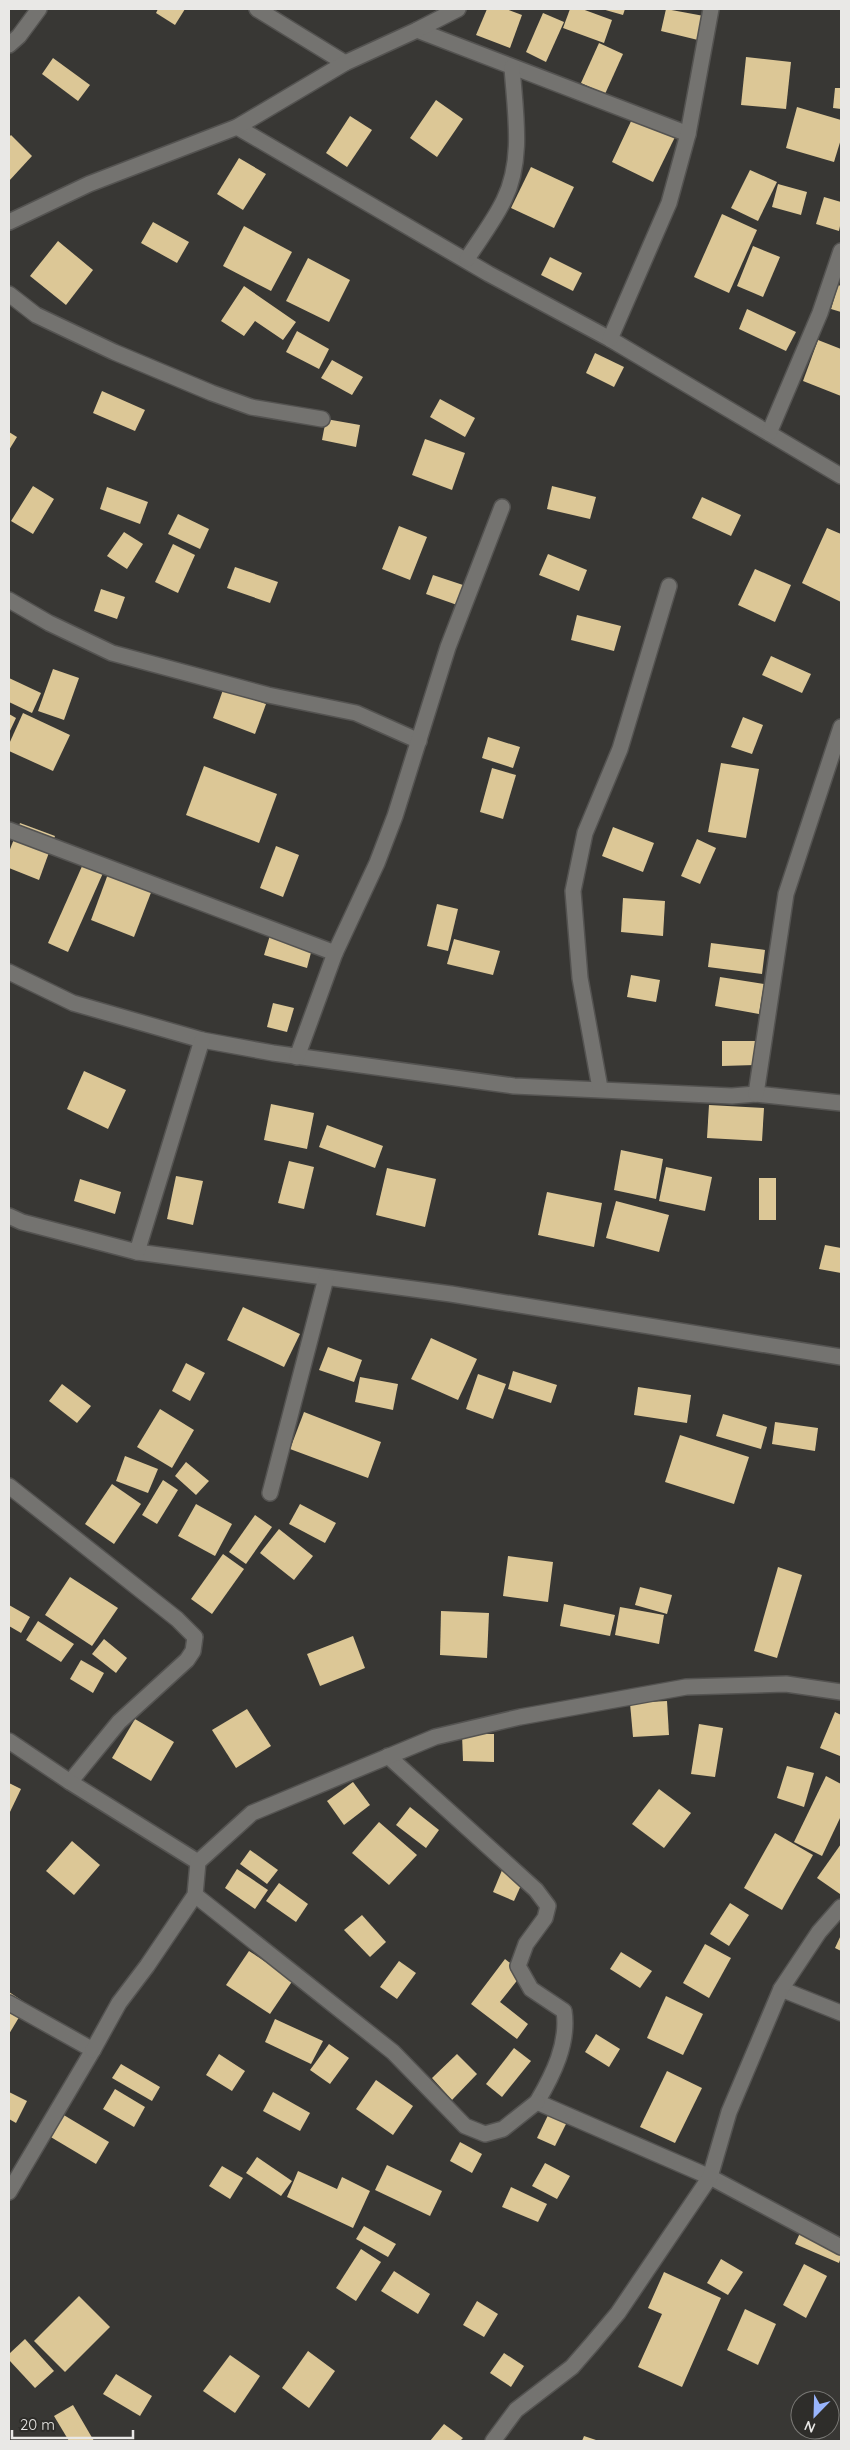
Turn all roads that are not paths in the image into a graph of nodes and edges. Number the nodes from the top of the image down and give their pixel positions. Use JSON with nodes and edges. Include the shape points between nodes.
{"nodes":[{"id":1,"x":38,"y":9,"type":"edge"},
{"id":2,"x":257,"y":9,"type":"edge"},
{"id":3,"x":458,"y":9,"type":"edge"},
{"id":4,"x":711,"y":9,"type":"edge"},
{"id":5,"x":417,"y":30,"type":"junction"},
{"id":6,"x":9,"y":45,"type":"edge"},
{"id":7,"x":345,"y":63,"type":"junction"},
{"id":8,"x":512,"y":67,"type":"junction"},
{"id":9,"x":237,"y":127,"type":"junction"},
{"id":10,"x":688,"y":134,"type":"junction"},
{"id":11,"x":9,"y":222,"type":"edge"},
{"id":12,"x":841,"y":251,"type":"edge"},
{"id":13,"x":467,"y":259,"type":"junction"},
{"id":14,"x":9,"y":294,"type":"edge"},
{"id":15,"x":610,"y":339,"type":"junction"},
{"id":16,"x":322,"y":418,"type":"dead end"},
{"id":17,"x":770,"y":433,"type":"junction"},
{"id":18,"x":841,"y":476,"type":"edge"},
{"id":19,"x":502,"y":507,"type":"dead end"},
{"id":20,"x":670,"y":586,"type":"dead end"},
{"id":21,"x":9,"y":600,"type":"edge"},
{"id":22,"x":841,"y":727,"type":"edge"},
{"id":23,"x":419,"y":741,"type":"junction"},
{"id":24,"x":9,"y":830,"type":"edge"},
{"id":25,"x":335,"y":953,"type":"junction"},
{"id":26,"x":9,"y":972,"type":"edge"},
{"id":27,"x":202,"y":1040,"type":"junction"},
{"id":28,"x":297,"y":1057,"type":"junction"},
{"id":29,"x":600,"y":1088,"type":"junction"},
{"id":30,"x":756,"y":1094,"type":"junction"},
{"id":31,"x":841,"y":1103,"type":"edge"},
{"id":32,"x":9,"y":1216,"type":"edge"},
{"id":33,"x":137,"y":1252,"type":"junction"},
{"id":34,"x":326,"y":1278,"type":"junction"},
{"id":35,"x":841,"y":1357,"type":"edge"},
{"id":36,"x":9,"y":1486,"type":"edge"},
{"id":37,"x":270,"y":1493,"type":"dead end"},
{"id":38,"x":841,"y":1692,"type":"edge"},
{"id":39,"x":9,"y":1740,"type":"edge"},
{"id":40,"x":388,"y":1756,"type":"junction"},
{"id":41,"x":70,"y":1782,"type":"junction"},
{"id":42,"x":198,"y":1862,"type":"junction"},
{"id":43,"x":195,"y":1895,"type":"junction"},
{"id":44,"x":841,"y":1907,"type":"edge"},
{"id":45,"x":781,"y":1989,"type":"junction"},
{"id":46,"x":9,"y":2003,"type":"edge"},
{"id":47,"x":841,"y":2013,"type":"edge"},
{"id":48,"x":93,"y":2050,"type":"junction"},
{"id":49,"x":537,"y":2102,"type":"junction"},
{"id":50,"x":710,"y":2177,"type":"junction"},
{"id":51,"x":9,"y":2192,"type":"edge"},
{"id":52,"x":841,"y":2247,"type":"edge"},
{"id":53,"x":493,"y":2441,"type":"edge"}],
"edges":[{"from":1,"to":6,"type":"street"},
{"from":2,"to":7,"type":"street"},
{"from":3,"to":5,"type":"street"},
{"from":4,"to":10,"type":"street"},
{"from":5,"to":7,"type":"street"},
{"from":5,"to":8,"type":"street"},
{"from":7,"to":9,"type":"street"},
{"from":8,"to":10,"type":"street"},
{"from":8,"to":13,"type":"street","via":[[517,130],[515,170],[504,200]]},
{"from":9,"to":11,"type":"street","via":[[89,184]]},
{"from":9,"to":13,"type":"street"},
{"from":10,"to":15,"type":"street","via":[[669,203]]},
{"from":12,"to":17,"type":"street","via":[[820,313]]},
{"from":13,"to":15,"type":"street"},
{"from":14,"to":16,"type":"street","via":[[36,315],[212,393],[251,407]]},
{"from":15,"to":17,"type":"street"},
{"from":17,"to":18,"type":"street"},
{"from":19,"to":23,"type":"street","via":[[448,647]]},
{"from":20,"to":29,"type":"street","via":[[620,749],[585,833],[573,891],[580,978]]},
{"from":21,"to":23,"type":"street","via":[[112,653],[268,695],[356,713]]},
{"from":22,"to":30,"type":"street","via":[[786,894]]},
{"from":23,"to":25,"type":"street","via":[[377,863]]},
{"from":24,"to":25,"type":"street"},
{"from":25,"to":28,"type":"street"},
{"from":26,"to":27,"type":"street","via":[[73,1003]]},
{"from":27,"to":28,"type":"street"},
{"from":27,"to":33,"type":"street"},
{"from":28,"to":29,"type":"street","via":[[514,1086]]},
{"from":29,"to":30,"type":"street","via":[[732,1096]]},
{"from":30,"to":31,"type":"street"},
{"from":32,"to":33,"type":"street"},
{"from":33,"to":34,"type":"street"},
{"from":34,"to":35,"type":"street","via":[[451,1294]]},
{"from":34,"to":37,"type":"street"},
{"from":36,"to":41,"type":"street","via":[[177,1619],[195,1637],[194,1652],[119,1722]]},
{"from":38,"to":40,"type":"street","via":[[786,1684],[686,1687],[520,1717],[435,1737]]},
{"from":39,"to":41,"type":"street"},
{"from":40,"to":42,"type":"street","via":[[252,1813]]},
{"from":40,"to":49,"type":"street","via":[[536,1890],[548,1906],[545,1918],[526,1944],[518,1966],[531,1990],[564,2011],[566,2025],[565,2041]]},
{"from":41,"to":42,"type":"street"},
{"from":42,"to":43,"type":"street"},
{"from":43,"to":48,"type":"street","via":[[119,2003]]},
{"from":43,"to":49,"type":"street","via":[[393,2052],[466,2126],[485,2134],[503,2129]]},
{"from":44,"to":45,"type":"street","via":[[819,1932]]},
{"from":45,"to":47,"type":"street"},
{"from":45,"to":50,"type":"street","via":[[729,2112]]},
{"from":46,"to":48,"type":"street"},
{"from":48,"to":51,"type":"street"},
{"from":49,"to":50,"type":"street"},
{"from":50,"to":52,"type":"street"},
{"from":50,"to":53,"type":"street","via":[[618,2312],[592,2344],[572,2367],[516,2410]]}]}
